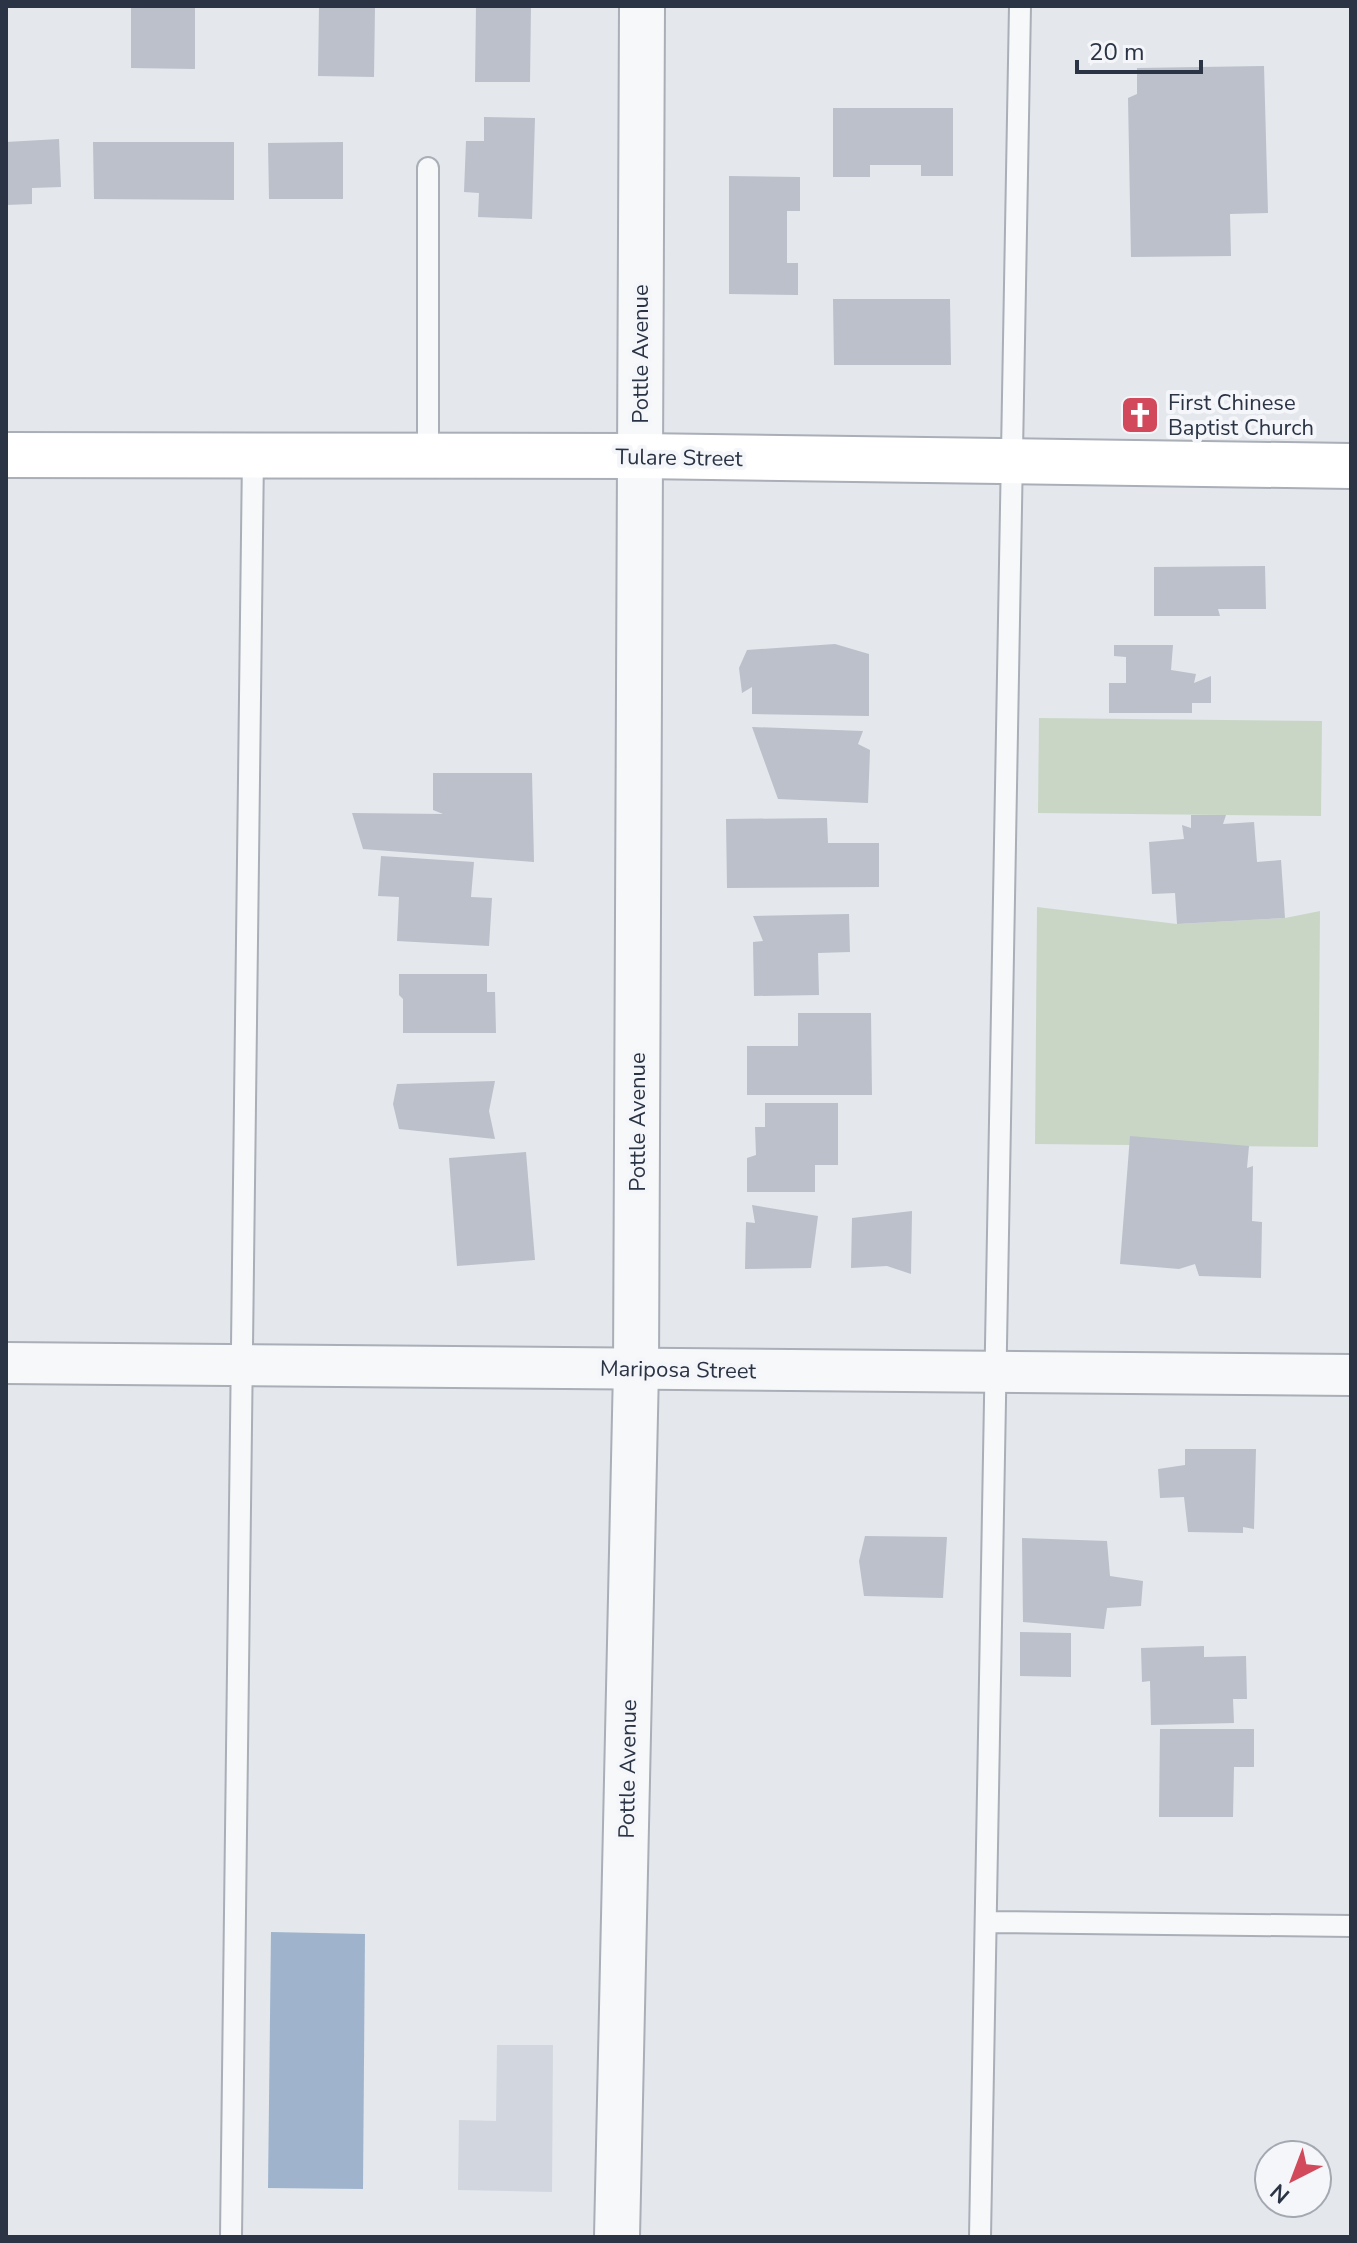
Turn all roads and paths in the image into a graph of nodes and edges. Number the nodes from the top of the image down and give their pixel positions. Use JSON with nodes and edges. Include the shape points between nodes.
{"nodes":[{"id":1,"x":642,"y":6,"type":"edge"},
{"id":2,"x":1020,"y":6,"type":"edge"},
{"id":3,"x":428,"y":168,"type":"dead end"},
{"id":4,"x":6,"y":455,"type":"edge"},
{"id":5,"x":253,"y":455,"type":"junction"},
{"id":6,"x":428,"y":455,"type":"junction"},
{"id":7,"x":640,"y":456,"type":"junction"},
{"id":8,"x":1013,"y":460,"type":"junction"},
{"id":9,"x":1351,"y":466,"type":"edge"},
{"id":10,"x":6,"y":1363,"type":"edge"},
{"id":11,"x":241,"y":1365,"type":"junction"},
{"id":12,"x":636,"y":1369,"type":"junction"},
{"id":13,"x":996,"y":1372,"type":"junction"},
{"id":14,"x":1351,"y":1375,"type":"edge"},
{"id":15,"x":986,"y":1922,"type":"junction"},
{"id":16,"x":1351,"y":1926,"type":"edge"},
{"id":17,"x":231,"y":2237,"type":"edge"},
{"id":18,"x":617,"y":2237,"type":"edge"},
{"id":19,"x":980,"y":2237,"type":"edge"}],
"edges":[{"from":1,"to":7,"type":"street","name":"Pottle Avenue"},
{"from":2,"to":8,"type":"lane"},
{"from":3,"to":6,"type":"lane"},
{"from":4,"to":5,"type":"main road","name":"Tulare Street"},
{"from":5,"to":6,"type":"main road","name":"Tulare Street"},
{"from":5,"to":11,"type":"lane"},
{"from":6,"to":7,"type":"main road","name":"Tulare Street"},
{"from":7,"to":8,"type":"main road","name":"Tulare Street"},
{"from":7,"to":12,"type":"street","name":"Pottle Avenue"},
{"from":8,"to":9,"type":"main road","name":"Tulare Street"},
{"from":8,"to":13,"type":"lane"},
{"from":10,"to":11,"type":"street","name":"Mariposa Street"},
{"from":11,"to":12,"type":"street","name":"Mariposa Street"},
{"from":11,"to":17,"type":"lane"},
{"from":12,"to":13,"type":"street","name":"Mariposa Street"},
{"from":12,"to":18,"type":"street","name":"Pottle Avenue"},
{"from":13,"to":14,"type":"street","name":"Mariposa Street"},
{"from":13,"to":15,"type":"lane"},
{"from":15,"to":16,"type":"lane"},
{"from":15,"to":19,"type":"lane"}]}
